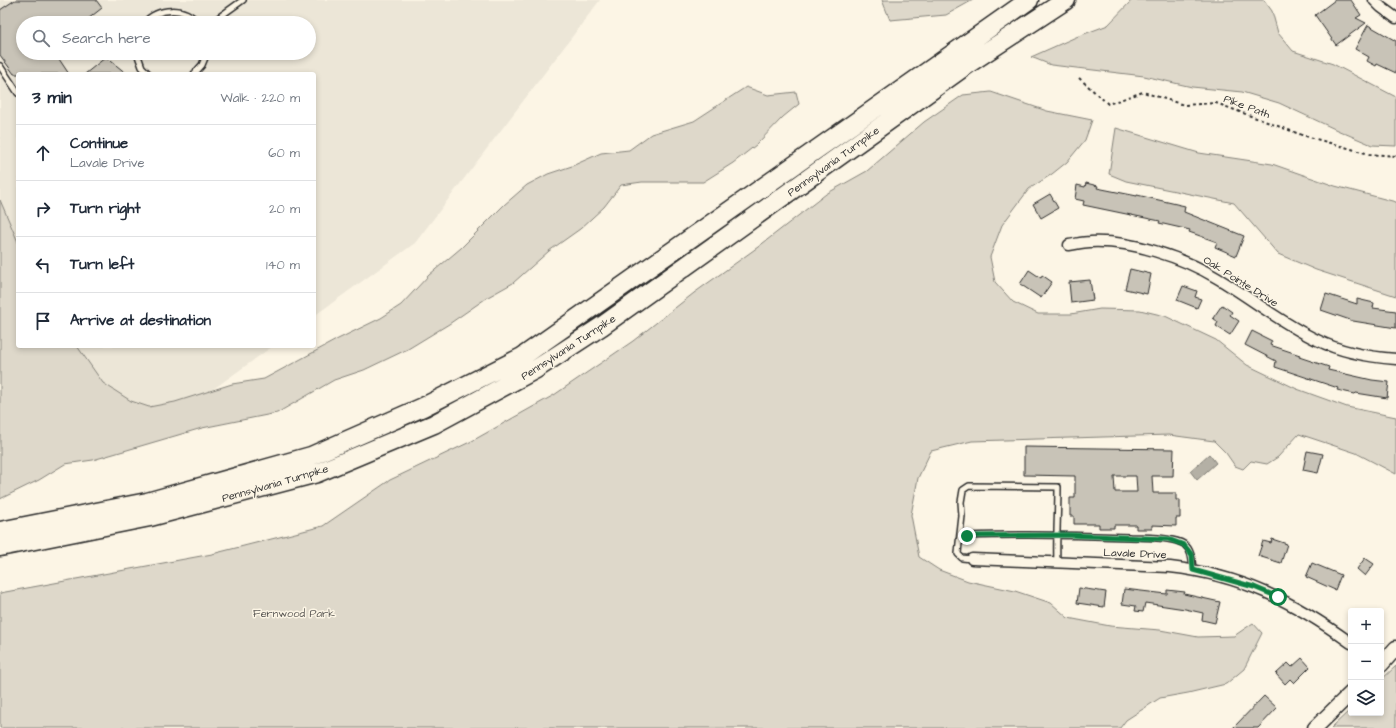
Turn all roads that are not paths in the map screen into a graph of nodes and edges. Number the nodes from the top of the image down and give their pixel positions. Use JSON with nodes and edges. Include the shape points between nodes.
{"nodes":[{"id":1,"x":243,"y":0,"type":"edge"},
{"id":2,"x":1029,"y":0,"type":"edge"},
{"id":3,"x":1066,"y":0,"type":"edge"},
{"id":4,"x":1374,"y":0,"type":"edge"},
{"id":5,"x":153,"y":16,"type":"edge"},
{"id":6,"x":190,"y":16,"type":"edge"},
{"id":7,"x":220,"y":16,"type":"edge"},
{"id":8,"x":1396,"y":18,"type":"edge"},
{"id":9,"x":139,"y":60,"type":"edge"},
{"id":10,"x":204,"y":60,"type":"edge"},
{"id":11,"x":0,"y":66,"type":"edge"},
{"id":12,"x":147,"y":72,"type":"edge"},
{"id":13,"x":196,"y":72,"type":"edge"},
{"id":14,"x":16,"y":90,"type":"edge"},
{"id":15,"x":1069,"y":245,"type":"dead end"},
{"id":16,"x":1396,"y":359,"type":"edge"},
{"id":17,"x":0,"y":531,"type":"edge"},
{"id":18,"x":1056,"y":536,"type":"junction"},
{"id":19,"x":959,"y":543,"type":"junction"},
{"id":20,"x":0,"y":547,"type":"edge"},
{"id":21,"x":972,"y":559,"type":"joint"},
{"id":22,"x":1057,"y":562,"type":"junction"},
{"id":23,"x":1193,"y":570,"type":"junction"},
{"id":24,"x":1348,"y":641,"type":"edge"},
{"id":25,"x":1396,"y":648,"type":"edge"},
{"id":26,"x":1384,"y":661,"type":"edge"},
{"id":27,"x":1348,"y":696,"type":"edge"},
{"id":28,"x":1315,"y":728,"type":"edge"}],
"edges":[{"from":1,"to":7,"type":"lane"},
{"from":2,"to":17,"type":"highway","name":"Pennsylvania Turnpike","via":[[522,357],[423,407],[311,456],[147,502]]},
{"from":3,"to":20,"type":"highway","name":"Pennsylvania Turnpike","via":[[968,64],[602,326],[536,369],[434,424],[317,473],[150,517]]},
{"from":4,"to":8,"type":"street"},
{"from":5,"to":6,"type":"lane","via":[[167,10],[184,12]]},
{"from":9,"to":12,"type":"lane"},
{"from":10,"to":13,"type":"lane"},
{"from":11,"to":14,"type":"lane"},
{"from":15,"to":16,"type":"street","name":"Oak Pointe Drive","via":[[1104,242],[1130,245],[1174,258],[1217,278],[1274,316],[1318,340],[1358,354]]},
{"from":18,"to":19,"type":"lane","via":[[967,536]]},
{"from":18,"to":19,"type":"lane","via":[[1058,487],[969,486],[963,490]]},
{"from":18,"to":22,"type":"lane"},
{"from":18,"to":23,"type":"lane","via":[[1168,539],[1184,545],[1192,555]]},
{"from":19,"to":21,"type":"lane","via":[[958,554],[962,558]]},
{"from":21,"to":22,"type":"street","name":"Lavale Drive"},
{"from":22,"to":23,"type":"street","name":"Lavale Drive"},
{"from":23,"to":24,"type":"street","name":"Lavale Drive","via":[[1254,587],[1278,597],[1308,613]]},
{"from":25,"to":26,"type":"main road"},
{"from":27,"to":28,"type":"main road"}]}
